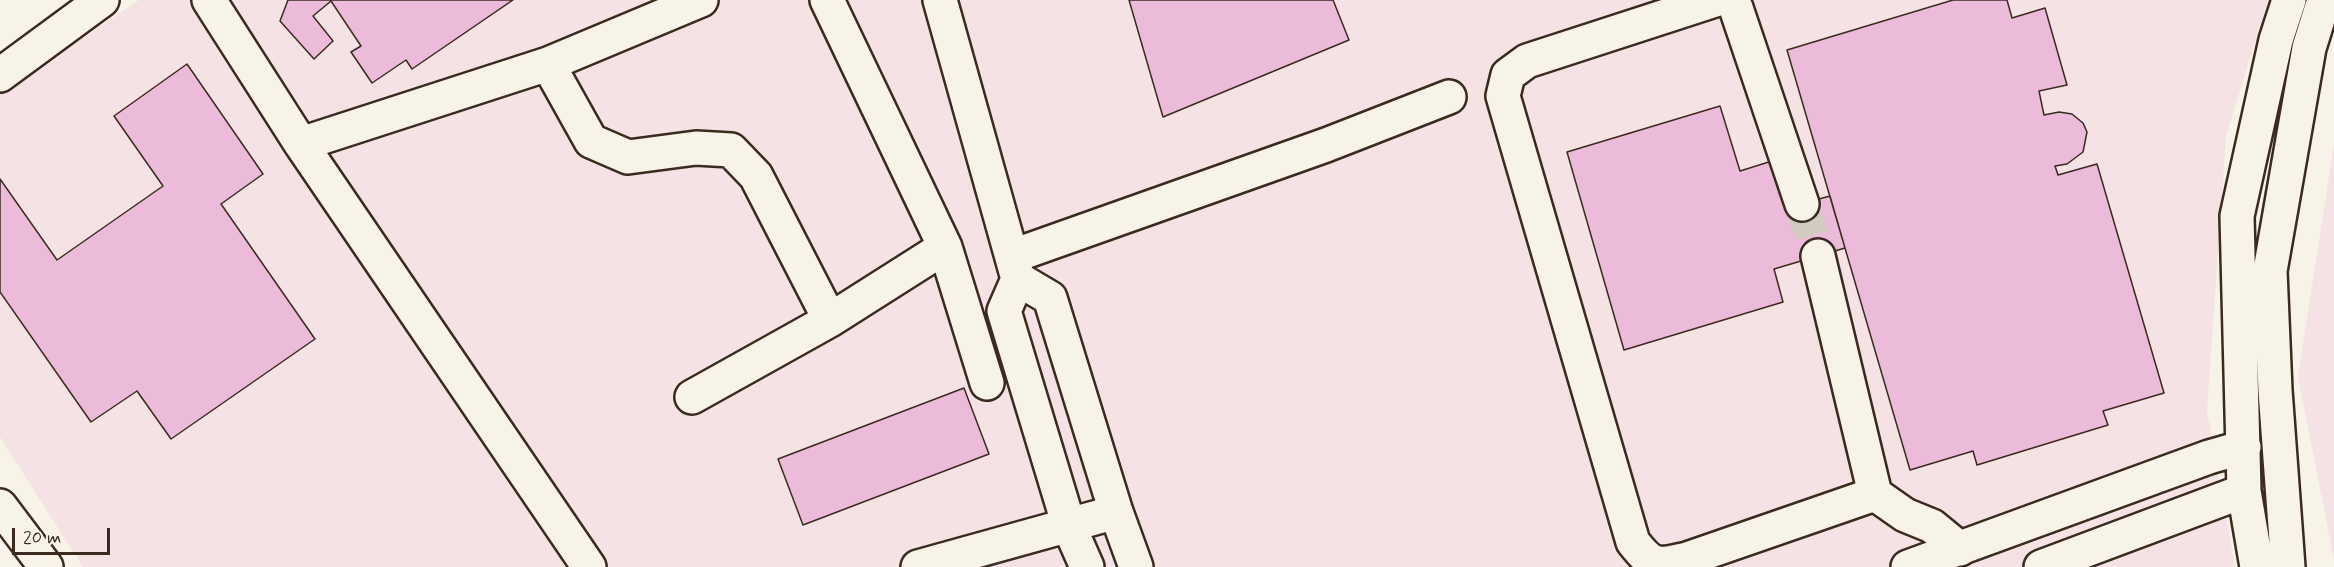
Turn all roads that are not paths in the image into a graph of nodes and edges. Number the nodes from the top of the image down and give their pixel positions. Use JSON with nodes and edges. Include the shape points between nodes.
{"nodes":[{"id":1,"x":102,"y":0,"type":"edge"},
{"id":2,"x":701,"y":0,"type":"edge"},
{"id":3,"x":827,"y":0,"type":"edge"},
{"id":4,"x":940,"y":0,"type":"edge"},
{"id":5,"x":2289,"y":0,"type":"edge"},
{"id":6,"x":2324,"y":0,"type":"edge"},
{"id":7,"x":1733,"y":2,"type":"edge"},
{"id":8,"x":216,"y":3,"type":"edge"},
{"id":9,"x":548,"y":63,"type":"junction"},
{"id":10,"x":0,"y":75,"type":"edge"},
{"id":11,"x":1449,"y":97,"type":"dead end"},
{"id":12,"x":301,"y":144,"type":"junction"},
{"id":13,"x":1802,"y":204,"type":"tunnel mouth"},
{"id":14,"x":945,"y":247,"type":"junction"},
{"id":15,"x":1818,"y":256,"type":"tunnel mouth"},
{"id":16,"x":1015,"y":268,"type":"junction"},
{"id":17,"x":830,"y":320,"type":"junction"},
{"id":18,"x":987,"y":383,"type":"dead end"},
{"id":19,"x":692,"y":397,"type":"dead end"},
{"id":20,"x":2244,"y":447,"type":"junction"},
{"id":21,"x":2244,"y":491,"type":"junction"},
{"id":22,"x":1875,"y":494,"type":"junction"},
{"id":23,"x":0,"y":506,"type":"edge"},
{"id":24,"x":1116,"y":512,"type":"junction"},
{"id":25,"x":1069,"y":526,"type":"junction"},
{"id":26,"x":1960,"y":549,"type":"junction"},
{"id":27,"x":1923,"y":565,"type":"edge"},
{"id":28,"x":46,"y":567,"type":"edge"},
{"id":29,"x":589,"y":567,"type":"edge"},
{"id":30,"x":918,"y":567,"type":"edge"},
{"id":31,"x":1086,"y":567,"type":"edge"},
{"id":32,"x":1136,"y":567,"type":"edge"},
{"id":33,"x":2041,"y":567,"type":"edge"},
{"id":34,"x":2257,"y":567,"type":"edge"},
{"id":35,"x":2288,"y":567,"type":"edge"}],
"edges":[{"from":1,"to":10,"type":"street"},
{"from":2,"to":9,"type":"street"},
{"from":3,"to":14,"type":"street"},
{"from":4,"to":16,"type":"street"},
{"from":5,"to":20,"type":"street","via":[[2276,40],[2237,216]]},
{"from":6,"to":35,"type":"street","via":[[2309,48],[2270,271]]},
{"from":7,"to":13,"type":"street"},
{"from":7,"to":22,"type":"street","via":[[1527,61],[1508,75],[1503,96],[1633,542],[1645,559],[1659,565],[1687,559]]},
{"from":8,"to":12,"type":"street"},
{"from":9,"to":12,"type":"street"},
{"from":9,"to":17,"type":"street","via":[[591,141],[628,157],[696,148],[731,150],[756,176]]},
{"from":11,"to":16,"type":"street"},
{"from":12,"to":29,"type":"street"},
{"from":14,"to":17,"type":"street"},
{"from":14,"to":18,"type":"street"},
{"from":15,"to":22,"type":"street"},
{"from":16,"to":24,"type":"street","via":[[1050,298]]},
{"from":16,"to":25,"type":"street","via":[[1004,311]]},
{"from":17,"to":19,"type":"street"},
{"from":20,"to":21,"type":"street"},
{"from":20,"to":26,"type":"street"},
{"from":21,"to":33,"type":"street"},
{"from":21,"to":34,"type":"street"},
{"from":22,"to":26,"type":"street","via":[[1905,515],[1932,526]]},
{"from":23,"to":28,"type":"street"},
{"from":24,"to":25,"type":"street"},
{"from":24,"to":32,"type":"street"},
{"from":25,"to":30,"type":"street"},
{"from":25,"to":31,"type":"street"},
{"from":26,"to":27,"type":"street"}]}
